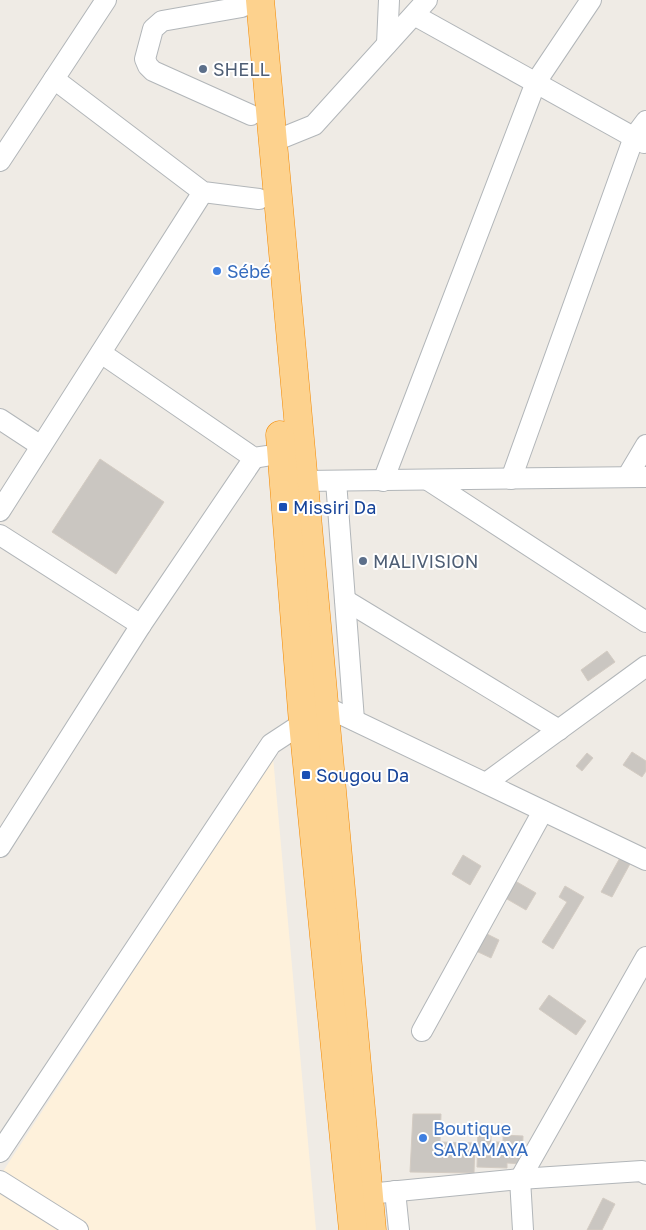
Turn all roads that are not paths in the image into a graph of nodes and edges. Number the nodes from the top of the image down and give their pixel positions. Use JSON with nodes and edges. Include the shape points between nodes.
{"nodes":[{"id":1,"x":106,"y":0,"type":"edge"},
{"id":2,"x":389,"y":0,"type":"edge"},
{"id":3,"x":592,"y":0,"type":"edge"},
{"id":4,"x":248,"y":2,"type":"edge"},
{"id":5,"x":421,"y":7,"type":"edge"},
{"id":6,"x":387,"y":44,"type":"junction"},
{"id":7,"x":54,"y":79,"type":"junction"},
{"id":8,"x":536,"y":82,"type":"junction"},
{"id":9,"x":251,"y":115,"type":"junction"},
{"id":10,"x":646,"y":121,"type":"edge"},
{"id":11,"x":640,"y":141,"type":"edge"},
{"id":12,"x":272,"y":142,"type":"junction"},
{"id":13,"x":0,"y":161,"type":"edge"},
{"id":14,"x":203,"y":192,"type":"junction"},
{"id":15,"x":259,"y":199,"type":"junction"},
{"id":16,"x":101,"y":353,"type":"junction"},
{"id":17,"x":0,"y":419,"type":"edge"},
{"id":18,"x":646,"y":445,"type":"edge"},
{"id":19,"x":41,"y":446,"type":"junction"},
{"id":20,"x":282,"y":454,"type":"junction"},
{"id":21,"x":254,"y":458,"type":"junction"},
{"id":22,"x":637,"y":477,"type":"edge"},
{"id":23,"x":511,"y":479,"type":"junction"},
{"id":24,"x":383,"y":480,"type":"junction"},
{"id":25,"x":428,"y":480,"type":"junction"},
{"id":26,"x":336,"y":481,"type":"junction"},
{"id":27,"x":303,"y":482,"type":"junction"},
{"id":28,"x":0,"y":511,"type":"edge"},
{"id":29,"x":0,"y":535,"type":"edge"},
{"id":30,"x":345,"y":600,"type":"junction"},
{"id":31,"x":646,"y":622,"type":"edge"},
{"id":32,"x":141,"y":625,"type":"junction"},
{"id":33,"x":646,"y":666,"type":"edge"},
{"id":34,"x":324,"y":706,"type":"junction"},
{"id":35,"x":354,"y":720,"type":"junction"},
{"id":36,"x":303,"y":723,"type":"junction"},
{"id":37,"x":559,"y":730,"type":"junction"},
{"id":38,"x":486,"y":783,"type":"junction"},
{"id":39,"x":543,"y":811,"type":"junction"},
{"id":40,"x":0,"y":847,"type":"edge"},
{"id":41,"x":646,"y":860,"type":"edge"},
{"id":42,"x":646,"y":957,"type":"edge"},
{"id":43,"x":422,"y":1032,"type":"dead end"},
{"id":44,"x":0,"y":1152,"type":"edge"},
{"id":45,"x":645,"y":1170,"type":"edge"},
{"id":46,"x":520,"y":1179,"type":"junction"},
{"id":47,"x":0,"y":1181,"type":"edge"},
{"id":48,"x":394,"y":1192,"type":"junction"},
{"id":49,"x":368,"y":1194,"type":"junction"},
{"id":50,"x":78,"y":1230,"type":"edge"},
{"id":51,"x":352,"y":1230,"type":"edge"},
{"id":52,"x":372,"y":1230,"type":"edge"},
{"id":53,"x":399,"y":1230,"type":"edge"},
{"id":54,"x":524,"y":1230,"type":"edge"}],
"edges":[{"from":1,"to":7,"type":"street"},
{"from":2,"to":6,"type":"street"},
{"from":3,"to":8,"type":"street"},
{"from":4,"to":9,"type":"highway"},
{"from":4,"to":9,"type":"street","via":[[162,21],[153,29],[146,60],[153,71]]},
{"from":4,"to":12,"type":"highway"},
{"from":5,"to":6,"type":"street"},
{"from":5,"to":8,"type":"street"},
{"from":6,"to":12,"type":"street","via":[[314,125]]},
{"from":7,"to":13,"type":"street"},
{"from":7,"to":14,"type":"street"},
{"from":8,"to":11,"type":"street"},
{"from":8,"to":24,"type":"street"},
{"from":9,"to":15,"type":"highway"},
{"from":10,"to":11,"type":"street"},
{"from":11,"to":23,"type":"street"},
{"from":12,"to":27,"type":"highway"},
{"from":14,"to":15,"type":"street"},
{"from":14,"to":16,"type":"street"},
{"from":15,"to":20,"type":"highway"},
{"from":16,"to":19,"type":"street"},
{"from":16,"to":21,"type":"street"},
{"from":17,"to":19,"type":"street"},
{"from":18,"to":22,"type":"street"},
{"from":19,"to":28,"type":"street"},
{"from":20,"to":21,"type":"street"},
{"from":20,"to":36,"type":"highway"},
{"from":21,"to":32,"type":"street"},
{"from":22,"to":23,"type":"street"},
{"from":23,"to":25,"type":"street"},
{"from":24,"to":25,"type":"street"},
{"from":24,"to":26,"type":"street"},
{"from":25,"to":31,"type":"street"},
{"from":26,"to":27,"type":"street"},
{"from":26,"to":30,"type":"street"},
{"from":27,"to":34,"type":"highway"},
{"from":29,"to":32,"type":"street"},
{"from":30,"to":35,"type":"street"},
{"from":30,"to":37,"type":"street"},
{"from":32,"to":40,"type":"street"},
{"from":33,"to":37,"type":"street"},
{"from":34,"to":35,"type":"street"},
{"from":34,"to":49,"type":"highway"},
{"from":35,"to":38,"type":"street"},
{"from":36,"to":44,"type":"street","via":[[272,744]]},
{"from":36,"to":51,"type":"highway"},
{"from":37,"to":38,"type":"street"},
{"from":38,"to":39,"type":"street"},
{"from":39,"to":41,"type":"street"},
{"from":39,"to":43,"type":"street"},
{"from":42,"to":46,"type":"street"},
{"from":45,"to":46,"type":"street"},
{"from":46,"to":48,"type":"street"},
{"from":46,"to":54,"type":"street"},
{"from":47,"to":50,"type":"street"},
{"from":48,"to":49,"type":"street"},
{"from":48,"to":53,"type":"street"},
{"from":49,"to":52,"type":"highway"}]}
